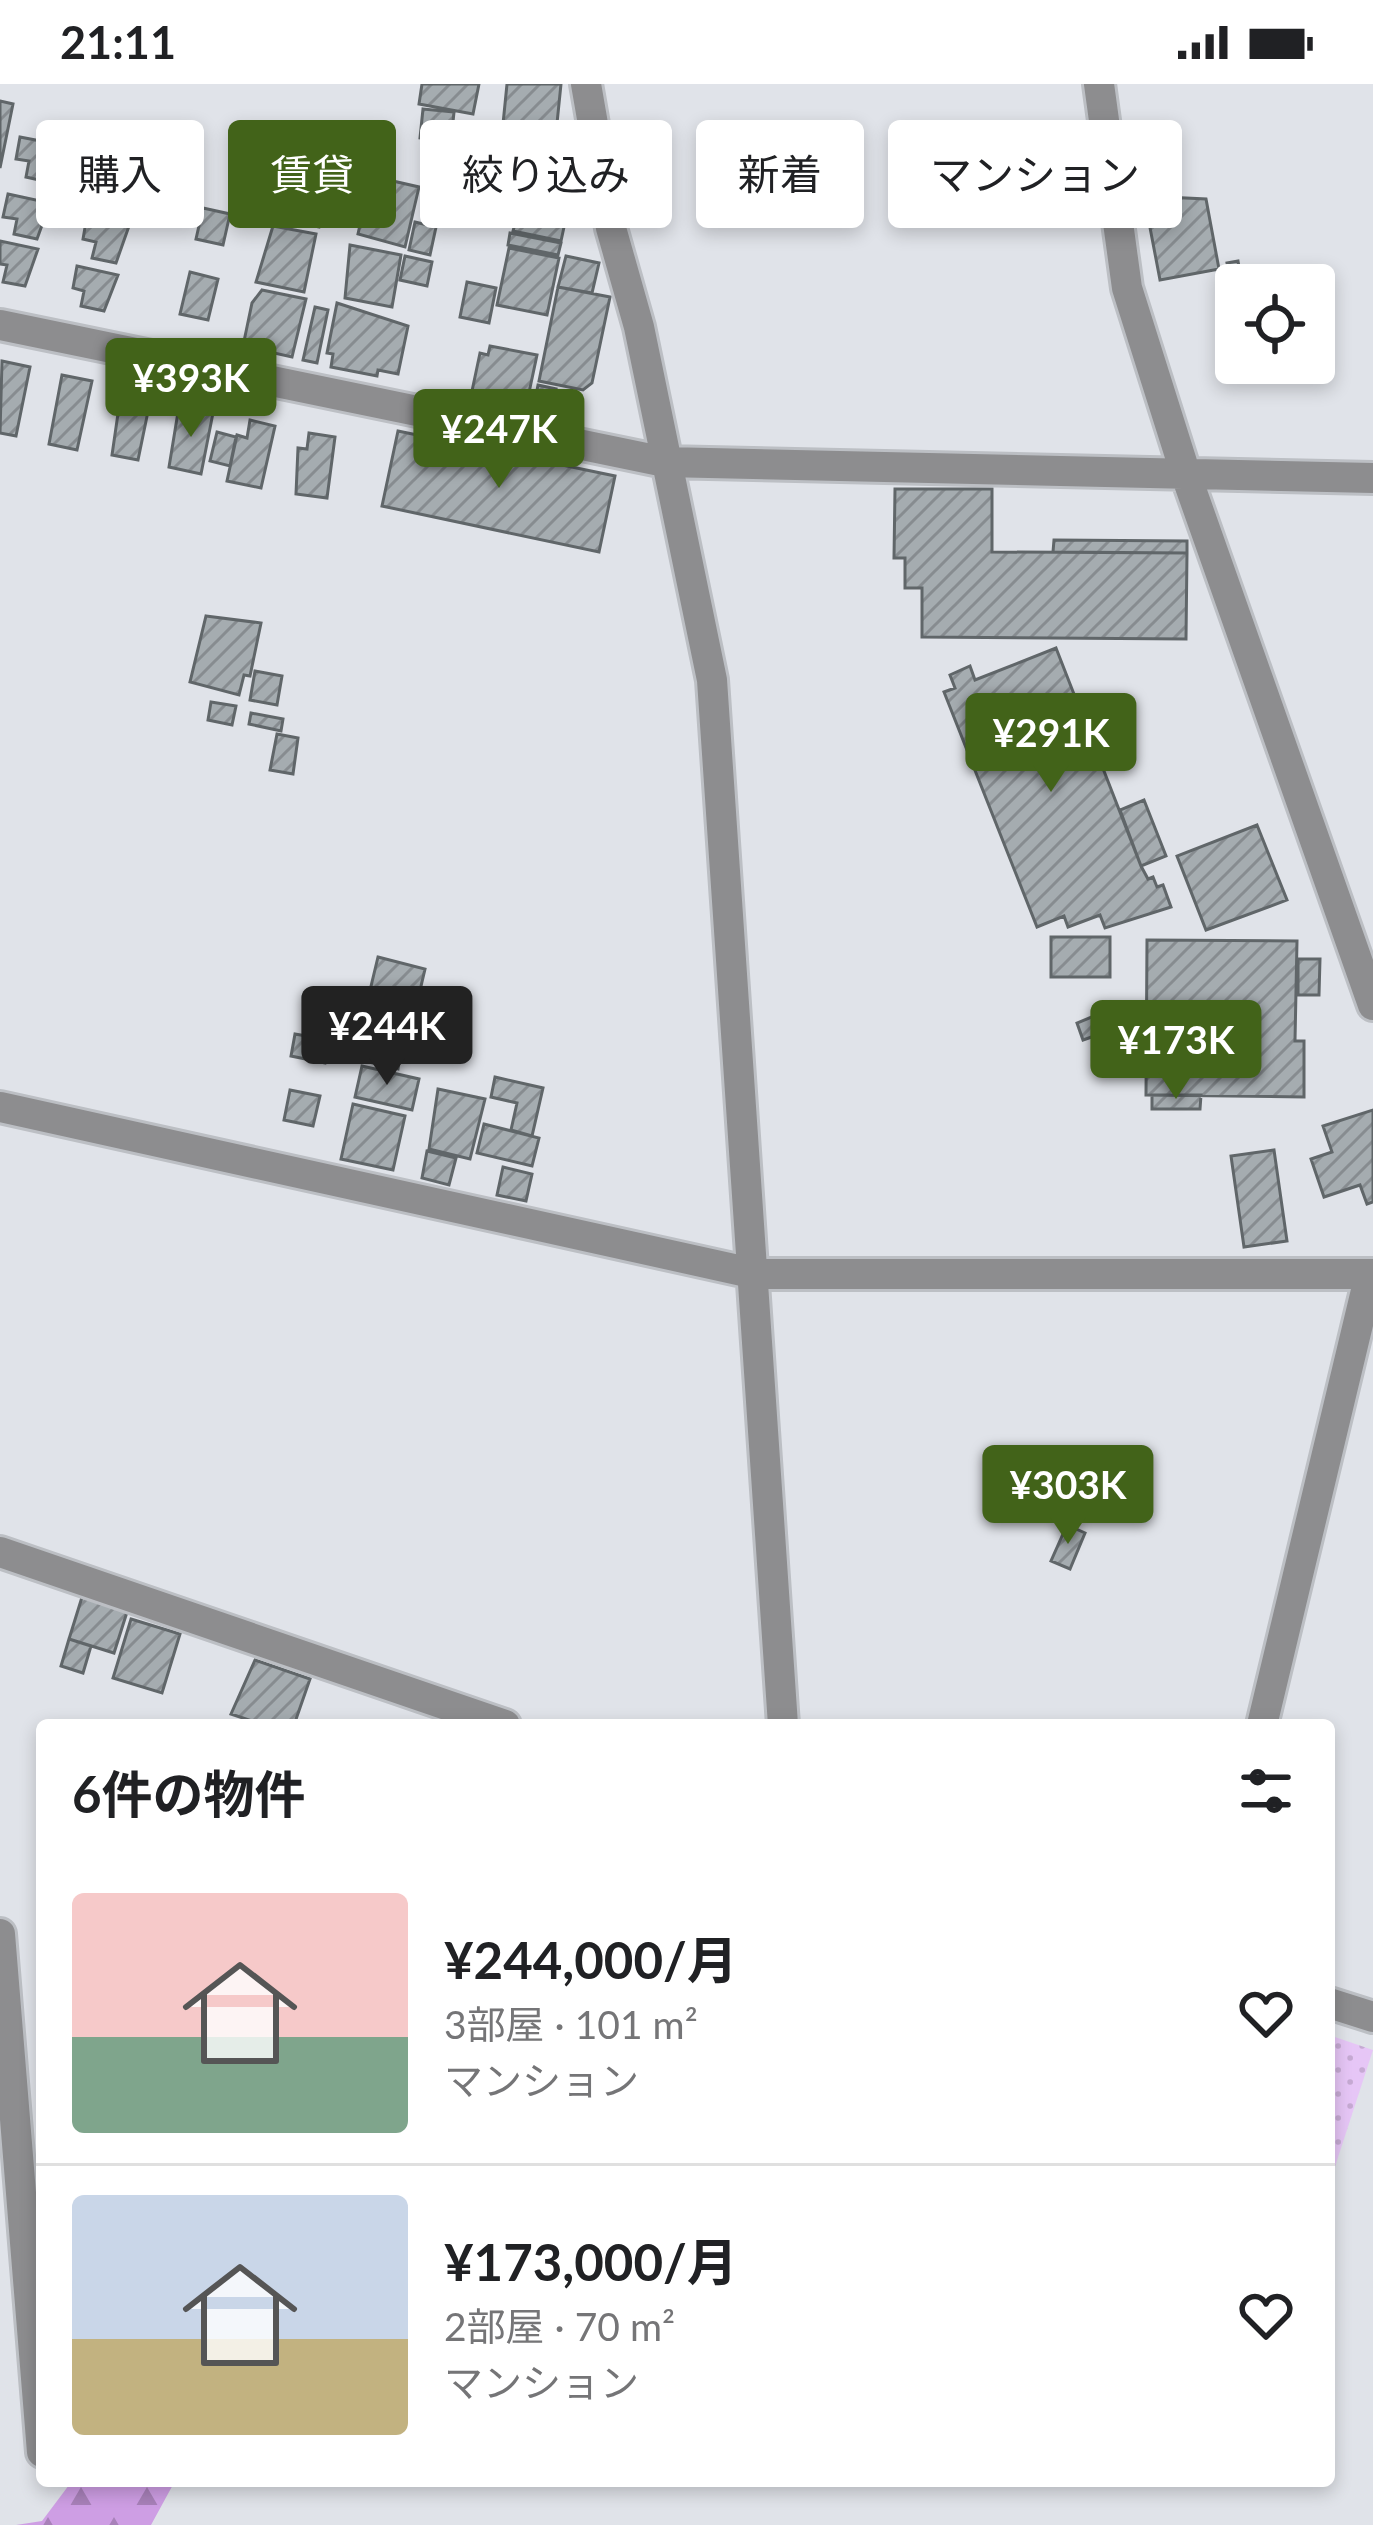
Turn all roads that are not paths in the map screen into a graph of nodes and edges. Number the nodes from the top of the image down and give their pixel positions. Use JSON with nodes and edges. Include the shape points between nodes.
{"nodes":[{"id":1,"x":586,"y":84,"type":"edge"},
{"id":2,"x":1099,"y":84,"type":"edge"},
{"id":3,"x":0,"y":325,"type":"edge"},
{"id":4,"x":664,"y":461,"type":"junction"},
{"id":5,"x":1186,"y":475,"type":"junction"},
{"id":6,"x":1373,"y":478,"type":"edge"},
{"id":7,"x":1373,"y":1005,"type":"edge"},
{"id":8,"x":0,"y":1107,"type":"edge"},
{"id":9,"x":756,"y":1274,"type":"junction"},
{"id":10,"x":1372,"y":1274,"type":"edge"},
{"id":11,"x":0,"y":1552,"type":"edge"},
{"id":12,"x":487,"y":1719,"type":"edge"},
{"id":13,"x":784,"y":1719,"type":"edge"},
{"id":14,"x":1263,"y":1719,"type":"edge"},
{"id":15,"x":0,"y":1934,"type":"edge"},
{"id":16,"x":1335,"y":2005,"type":"edge"},
{"id":17,"x":1373,"y":2018,"type":"edge"},
{"id":18,"x":4,"y":2031,"type":"edge"},
{"id":19,"x":36,"y":2386,"type":"edge"}],
"edges":[{"from":1,"to":4,"type":"street"},
{"from":2,"to":5,"type":"street","via":[[1127,288]]},
{"from":3,"to":4,"type":"street"},
{"from":4,"to":5,"type":"street"},
{"from":4,"to":9,"type":"street","via":[[712,680]]},
{"from":5,"to":6,"type":"street"},
{"from":5,"to":7,"type":"street"},
{"from":8,"to":9,"type":"street"},
{"from":9,"to":10,"type":"street"},
{"from":9,"to":13,"type":"street"},
{"from":10,"to":14,"type":"street"},
{"from":11,"to":12,"type":"street"},
{"from":15,"to":18,"type":"street"},
{"from":16,"to":17,"type":"street"},
{"from":18,"to":19,"type":"street"}]}
